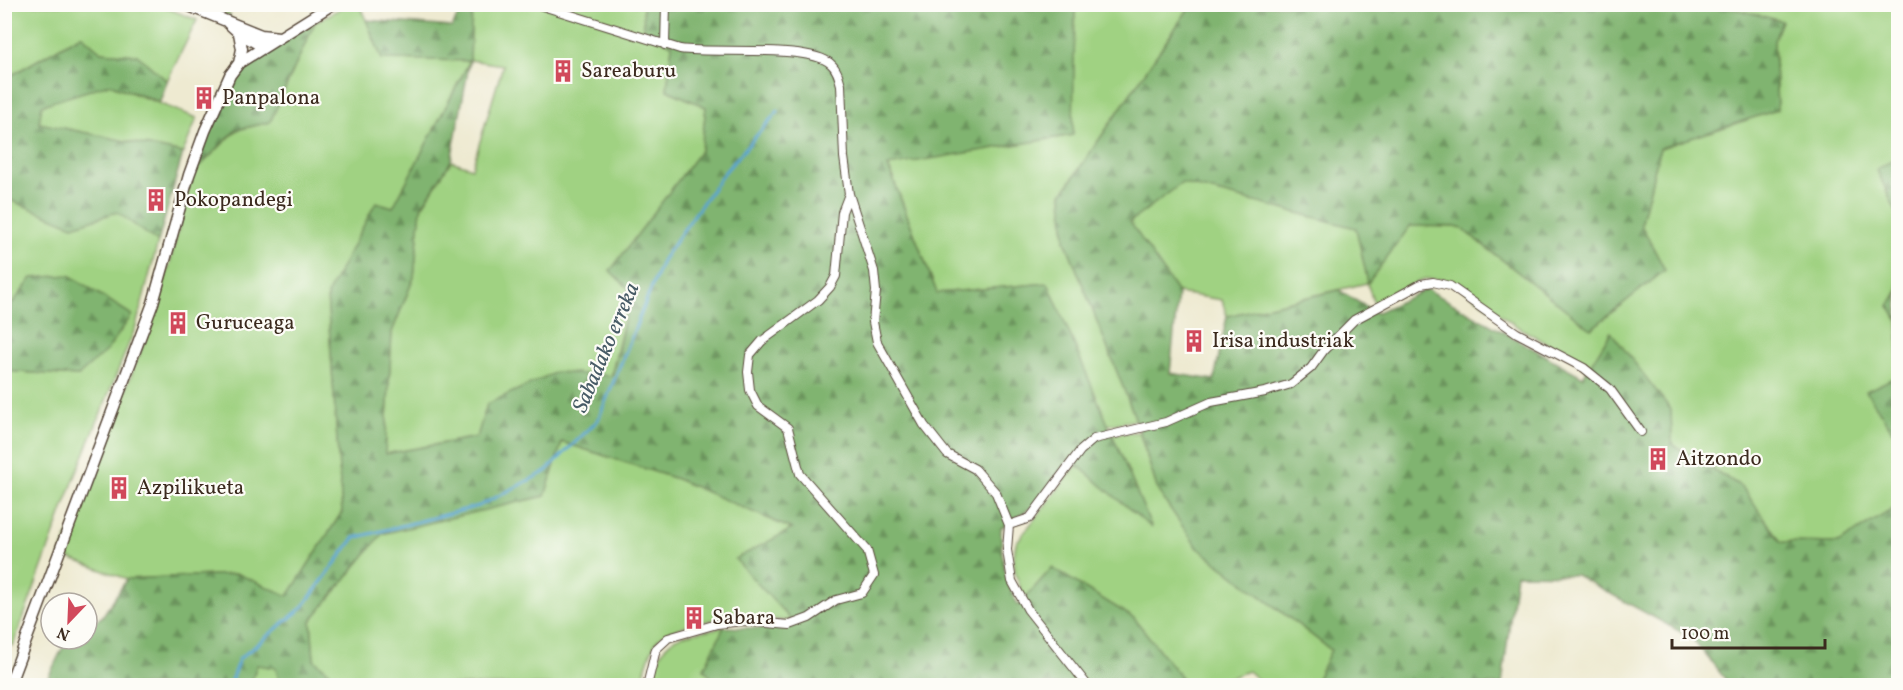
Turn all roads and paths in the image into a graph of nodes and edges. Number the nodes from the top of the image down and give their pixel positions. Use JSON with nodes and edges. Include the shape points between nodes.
{"nodes":[{"id":1,"x":184,"y":4,"type":"edge"},
{"id":2,"x":333,"y":4,"type":"edge"},
{"id":3,"x":536,"y":4,"type":"edge"},
{"id":4,"x":666,"y":4,"type":"edge"},
{"id":5,"x":228,"y":22,"type":"junction"},
{"id":6,"x":239,"y":33,"type":"junction"},
{"id":7,"x":280,"y":37,"type":"junction"},
{"id":8,"x":267,"y":44,"type":"junction"},
{"id":9,"x":665,"y":45,"type":"junction"},
{"id":10,"x":239,"y":63,"type":"junction"},
{"id":11,"x":849,"y":194,"type":"junction"},
{"id":12,"x":1641,"y":432,"type":"dead end"},
{"id":13,"x":1009,"y":525,"type":"junction"},
{"id":14,"x":9,"y":686,"type":"edge"},
{"id":15,"x":647,"y":686,"type":"edge"},
{"id":16,"x":1088,"y":686,"type":"edge"}],
"edges":[{"from":1,"to":5,"type":"street"},
{"from":2,"to":7,"type":"street"},
{"from":3,"to":9,"type":"street"},
{"from":4,"to":9,"type":"street"},
{"from":5,"to":6,"type":"street"},
{"from":5,"to":7,"type":"street","via":[[266,37]]},
{"from":6,"to":8,"type":"street","via":[[256,43]]},
{"from":6,"to":10,"type":"street"},
{"from":7,"to":8,"type":"street"},
{"from":8,"to":10,"type":"street"},
{"from":9,"to":11,"type":"street","via":[[699,52],[793,52],[830,63],[841,85]]},
{"from":10,"to":14,"type":"street","via":[[223,89],[197,153],[153,303]]},
{"from":11,"to":13,"type":"street","via":[[874,271],[873,322],[877,342],[924,425],[947,454],[975,469],[996,493]]},
{"from":11,"to":15,"type":"street","via":[[842,212],[836,276],[830,287],[762,341],[750,355],[748,372],[750,390],[758,406],[788,428],[800,474],[867,550],[874,575],[862,593],[837,600],[790,625],[743,621],[668,638],[656,649]]},
{"from":12,"to":13,"type":"street","via":[[1610,389],[1584,368],[1517,333],[1450,286],[1433,282],[1421,284],[1354,320],[1311,368],[1291,384],[1211,402],[1166,422],[1094,439],[1080,451],[1030,518]]},
{"from":13,"to":16,"type":"street","via":[[1007,550],[1012,581],[1028,610]]}]}
